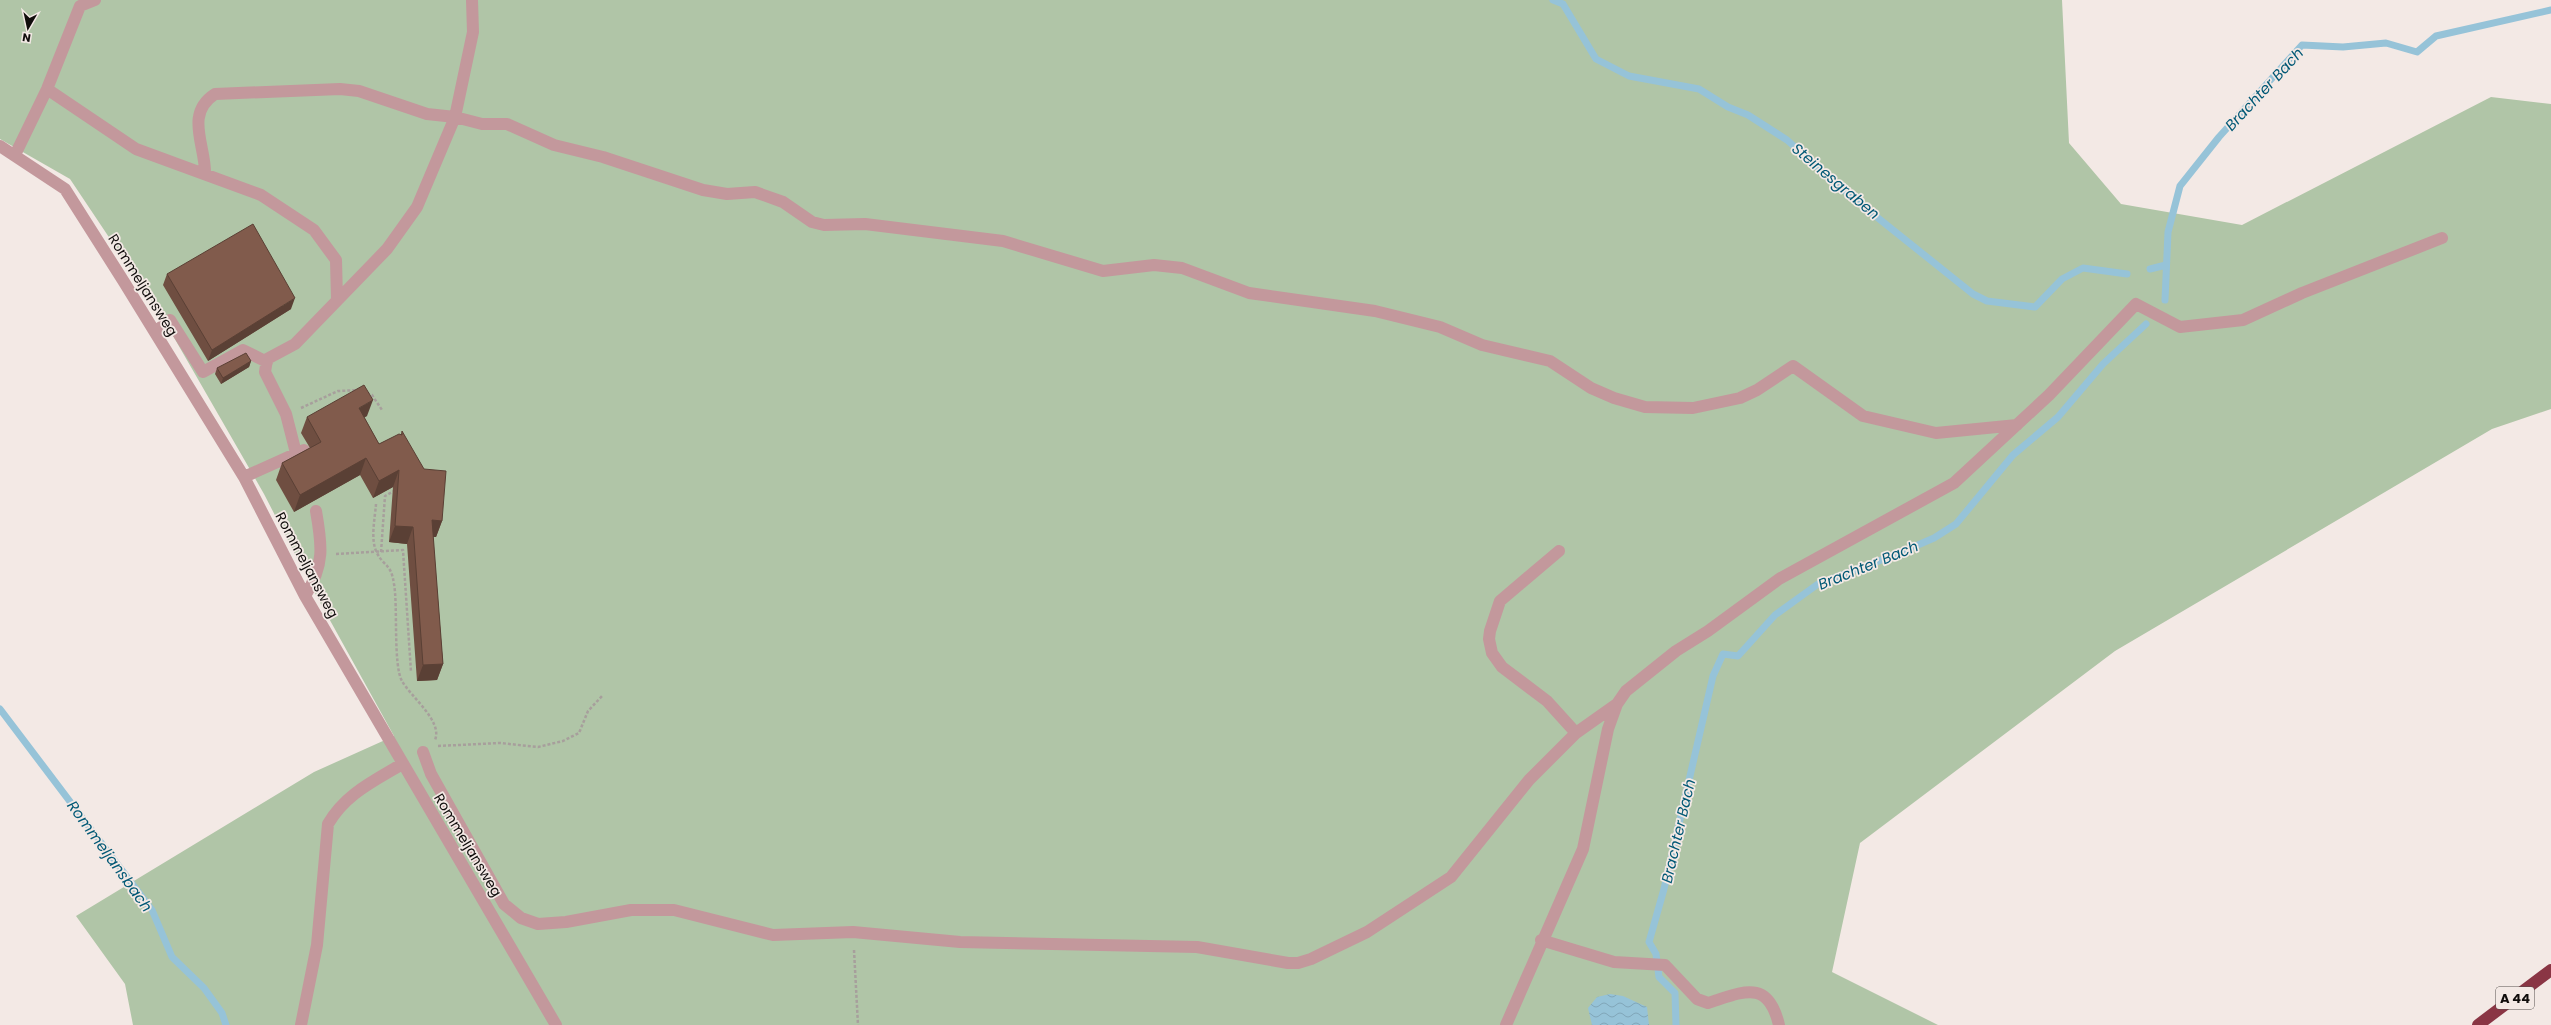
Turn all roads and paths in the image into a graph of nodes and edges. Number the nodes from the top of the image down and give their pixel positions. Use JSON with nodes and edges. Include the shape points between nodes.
{"nodes":[{"id":1,"x":95,"y":0,"type":"edge"},
{"id":2,"x":472,"y":0,"type":"edge"},
{"id":3,"x":79,"y":3,"type":"edge"},
{"id":4,"x":46,"y":89,"type":"junction"},
{"id":5,"x":455,"y":117,"type":"junction"},
{"id":6,"x":0,"y":146,"type":"edge"},
{"id":7,"x":16,"y":155,"type":"junction"},
{"id":8,"x":205,"y":174,"type":"junction"},
{"id":9,"x":2442,"y":238,"type":"dead end"},
{"id":10,"x":337,"y":299,"type":"junction"},
{"id":11,"x":154,"y":332,"type":"junction"},
{"id":12,"x":267,"y":362,"type":"junction"},
{"id":13,"x":382,"y":410,"type":"dead end"},
{"id":14,"x":286,"y":414,"type":"junction"},
{"id":15,"x":2017,"y":425,"type":"junction"},
{"id":16,"x":244,"y":477,"type":"junction"},
{"id":17,"x":396,"y":490,"type":"edge"},
{"id":18,"x":376,"y":504,"type":"dead end"},
{"id":19,"x":316,"y":511,"type":"dead end"},
{"id":20,"x":1559,"y":551,"type":"dead end"},
{"id":21,"x":376,"y":552,"type":"junction"},
{"id":22,"x":381,"y":552,"type":"junction"},
{"id":23,"x":322,"y":555,"type":"junction"},
{"id":24,"x":305,"y":596,"type":"junction"},
{"id":25,"x":411,"y":672,"type":"dead end"},
{"id":26,"x":603,"y":695,"type":"dead end"},
{"id":27,"x":1617,"y":704,"type":"junction"},
{"id":28,"x":1576,"y":733,"type":"junction"},
{"id":29,"x":428,"y":750,"type":"junction"},
{"id":30,"x":402,"y":764,"type":"junction"},
{"id":31,"x":854,"y":932,"type":"junction"},
{"id":32,"x":1541,"y":940,"type":"junction"},
{"id":33,"x":2551,"y":970,"type":"edge"},
{"id":34,"x":301,"y":1025,"type":"edge"},
{"id":35,"x":556,"y":1025,"type":"edge"},
{"id":36,"x":858,"y":1025,"type":"edge"},
{"id":37,"x":1506,"y":1025,"type":"edge"},
{"id":38,"x":1779,"y":1025,"type":"edge"},
{"id":39,"x":2478,"y":1025,"type":"edge"}],
"edges":[{"from":1,"to":3,"type":"street"},
{"from":2,"to":5,"type":"street","via":[[473,32]]},
{"from":3,"to":4,"type":"street"},
{"from":4,"to":7,"type":"street"},
{"from":4,"to":8,"type":"street","via":[[136,148]]},
{"from":5,"to":8,"type":"street","via":[[427,114],[359,91],[340,89],[215,94],[205,103],[197,126]]},
{"from":5,"to":10,"type":"street","via":[[417,207],[387,249]]},
{"from":5,"to":15,"type":"street","via":[[482,124],[507,124],[554,145],[603,157],[703,190],[727,194],[755,192],[783,202],[812,222],[824,226],[865,224],[1003,240],[1103,271],[1154,265],[1182,268],[1249,293],[1375,310],[1440,327],[1482,346],[1550,361],[1591,388],[1645,407],[1693,408],[1740,398],[1793,366],[1863,416],[1936,433]]},
{"from":6,"to":7,"type":"street","name":"Rommeljansweg"},
{"from":7,"to":11,"type":"street","name":"Rommeljansweg","via":[[65,189]]},
{"from":8,"to":10,"type":"street","via":[[261,195],[314,230],[336,260]]},
{"from":9,"to":15,"type":"street","via":[[2309,290],[2243,320],[2180,327],[2136,304]]},
{"from":10,"to":12,"type":"street","via":[[295,344],[267,359]]},
{"from":11,"to":12,"type":"street","via":[[170,320],[203,372],[243,350]]},
{"from":11,"to":16,"type":"street","name":"Rommeljansweg"},
{"from":12,"to":14,"type":"street","via":[[265,372]]},
{"from":13,"to":14,"type":"path","via":[[372,395],[351,389],[325,395]]},
{"from":14,"to":16,"type":"street","via":[[300,452]]},
{"from":15,"to":27,"type":"street","via":[[1954,483],[1780,579],[1676,651],[1626,691]]},
{"from":16,"to":24,"type":"street","name":"Rommeljansweg"},
{"from":17,"to":22,"type":"path","via":[[385,496]]},
{"from":18,"to":21,"type":"path"},
{"from":19,"to":23,"type":"street"},
{"from":20,"to":28,"type":"street","via":[[1500,601],[1489,639],[1492,653],[1502,666],[1547,701]]},
{"from":21,"to":22,"type":"path"},
{"from":21,"to":23,"type":"path"},
{"from":21,"to":29,"type":"path","via":[[390,566],[394,584],[398,666],[402,681],[426,712],[436,730],[437,738]]},
{"from":22,"to":25,"type":"path","via":[[403,550]]},
{"from":23,"to":24,"type":"street"},
{"from":24,"to":30,"type":"street","name":"Rommeljansweg"},
{"from":26,"to":29,"type":"path","via":[[588,711],[579,733],[563,741],[538,747],[500,743]]},
{"from":27,"to":28,"type":"street"},
{"from":27,"to":32,"type":"street","via":[[1608,729],[1583,849]]},
{"from":28,"to":31,"type":"street","via":[[1529,780],[1451,876],[1368,932],[1304,961],[1288,963],[1197,947],[960,942]]},
{"from":29,"to":31,"type":"street","via":[[431,774],[504,904],[521,918],[538,924],[566,922],[631,910],[674,910],[773,935]]},
{"from":30,"to":34,"type":"street","via":[[355,792],[336,810],[328,824],[317,945]]},
{"from":30,"to":35,"type":"street","name":"Rommeljansweg"},
{"from":31,"to":36,"type":"path"},
{"from":32,"to":37,"type":"street"},
{"from":32,"to":38,"type":"street","via":[[1614,962],[1662,964],[1703,1002],[1708,1003],[1749,992],[1763,994],[1773,1004]]},
{"from":33,"to":39,"type":"highway","number":"A 44"}]}
